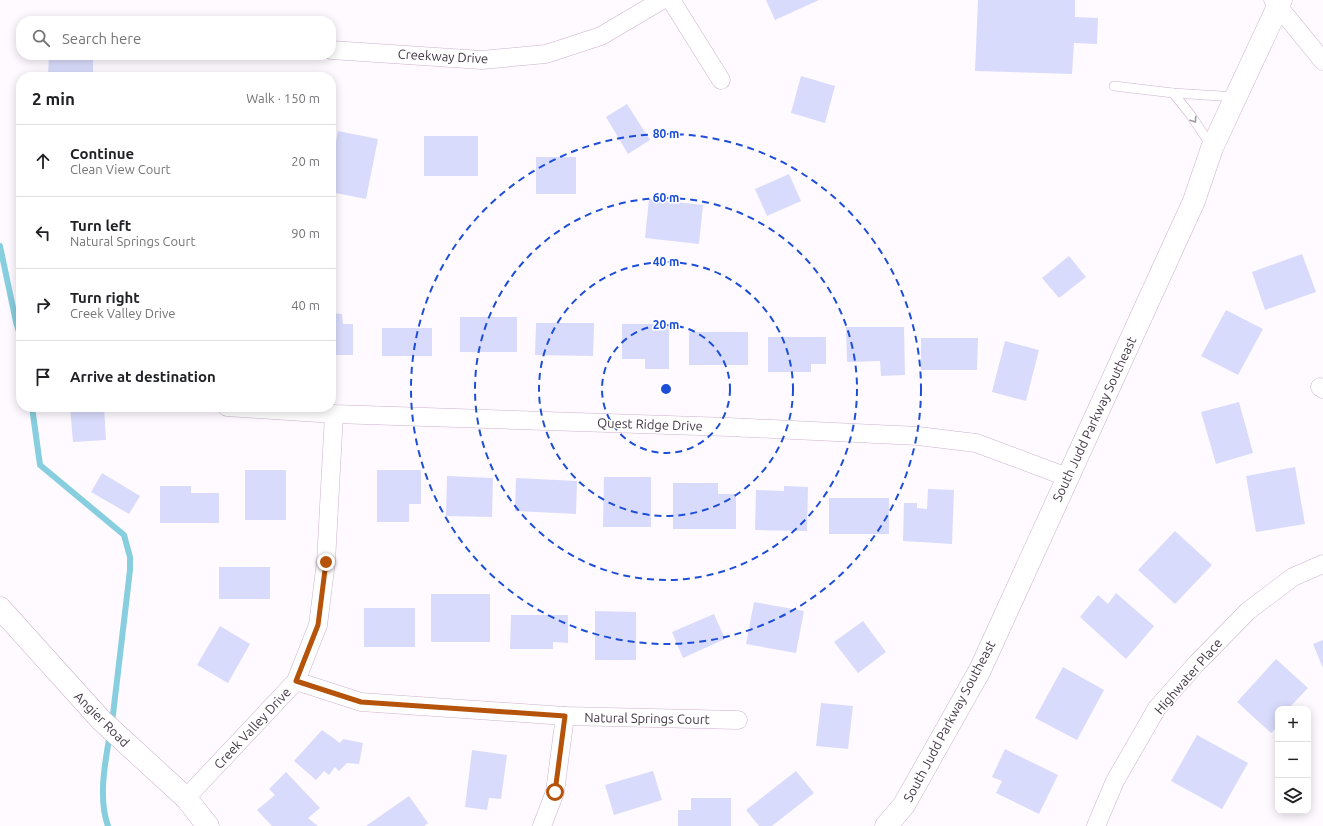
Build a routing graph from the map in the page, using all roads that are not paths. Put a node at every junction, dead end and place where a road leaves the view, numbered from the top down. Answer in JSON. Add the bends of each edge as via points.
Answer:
{"nodes":[{"id":1,"x":662,"y":0,"type":"edge"},
{"id":2,"x":671,"y":0,"type":"edge"},
{"id":3,"x":1277,"y":2,"type":"edge"},
{"id":4,"x":336,"y":50,"type":"edge"},
{"id":5,"x":1323,"y":61,"type":"edge"},
{"id":6,"x":721,"y":80,"type":"dead end"},
{"id":7,"x":1114,"y":86,"type":"dead end"},
{"id":8,"x":1173,"y":93,"type":"junction"},
{"id":9,"x":1236,"y":97,"type":"junction"},
{"id":10,"x":1212,"y":148,"type":"junction"},
{"id":11,"x":303,"y":412,"type":"edge"},
{"id":12,"x":334,"y":414,"type":"junction"},
{"id":13,"x":1067,"y":477,"type":"junction"},
{"id":14,"x":1323,"y":564,"type":"edge"},
{"id":15,"x":0,"y":608,"type":"edge"},
{"id":16,"x":296,"y":681,"type":"junction"},
{"id":17,"x":565,"y":716,"type":"junction"},
{"id":18,"x":738,"y":720,"type":"dead end"},
{"id":19,"x":186,"y":798,"type":"junction"},
{"id":20,"x":208,"y":826,"type":"edge"},
{"id":21,"x":542,"y":826,"type":"edge"},
{"id":22,"x":886,"y":826,"type":"edge"},
{"id":23,"x":1096,"y":826,"type":"edge"}],
"edges":[{"from":1,"to":4,"type":"street","name":"Creekway Drive","via":[[601,36],[546,54],[482,60]]},
{"from":2,"to":6,"type":"street"},
{"from":3,"to":5,"type":"street"},
{"from":3,"to":9,"type":"main road","name":"South Judd Parkway Southeast"},
{"from":7,"to":8,"type":"lane"},
{"from":8,"to":9,"type":"lane"},
{"from":8,"to":10,"type":"lane","one_way":true},
{"from":9,"to":10,"type":"main road","name":"South Judd Parkway Southeast"},
{"from":10,"to":13,"type":"main road","name":"South Judd Parkway Southeast","via":[[1194,201]]},
{"from":11,"to":12,"type":"street","name":"Quest Ridge Drive"},
{"from":12,"to":13,"type":"street","name":"Quest Ridge Drive","via":[[918,436],[976,444]]},
{"from":12,"to":16,"type":"street","name":"Creek Valley Drive","via":[[326,562],[318,625]]},
{"from":13,"to":22,"type":"main road","name":"South Judd Parkway Southeast","via":[[980,670],[904,805]]},
{"from":14,"to":23,"type":"street","name":"Highwater Place","via":[[1293,577],[1248,610],[1162,703],[1115,781]]},
{"from":15,"to":19,"type":"main road","name":"Angier Road","via":[[101,720]]},
{"from":16,"to":17,"type":"street","name":"Natural Springs Court","via":[[361,702]]},
{"from":16,"to":19,"type":"street","name":"Creek Valley Drive"},
{"from":17,"to":18,"type":"street","name":"Natural Springs Court"},
{"from":17,"to":21,"type":"street","via":[[555,792]]},
{"from":19,"to":20,"type":"main road","name":"Angier Road"}]}
